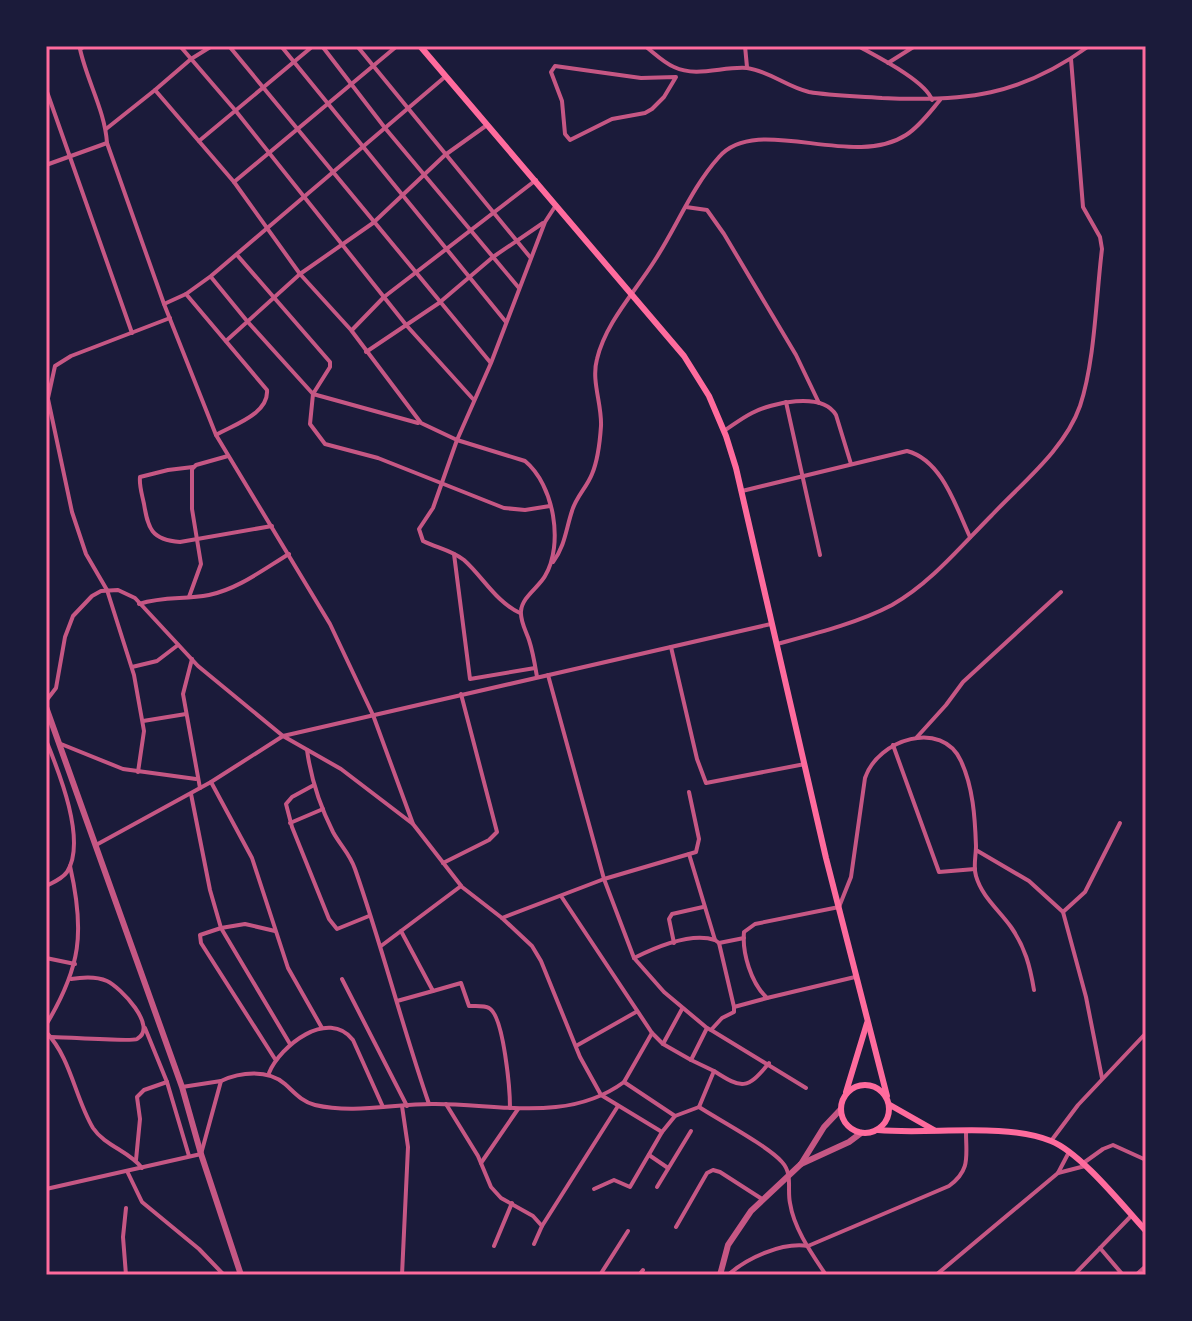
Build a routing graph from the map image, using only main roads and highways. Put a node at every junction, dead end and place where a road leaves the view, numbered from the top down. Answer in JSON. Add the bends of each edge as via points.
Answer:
{"nodes":[{"id":1,"x":420,"y":46,"type":"edge"},
{"id":2,"x":867,"y":1023,"type":"junction"},
{"id":3,"x":887,"y":1096,"type":"junction"},
{"id":4,"x":844,"y":1097,"type":"junction"},
{"id":5,"x":890,"y":1105,"type":"junction"},
{"id":6,"x":878,"y":1130,"type":"junction"},
{"id":7,"x":938,"y":1131,"type":"junction"},
{"id":8,"x":1146,"y":1231,"type":"edge"}],
"edges":[{"from":1,"to":2,"type":"main road","via":[[633,294],[709,396],[742,491]]},
{"from":2,"to":3,"type":"main road"},
{"from":2,"to":4,"type":"main road"},
{"from":3,"to":4,"type":"main road","via":[[876,1086],[861,1084]]},
{"from":3,"to":5,"type":"main road"},
{"from":4,"to":6,"type":"main road","via":[[841,1109],[847,1125],[861,1133]]},
{"from":5,"to":6,"type":"main road"},
{"from":5,"to":7,"type":"main road"},
{"from":6,"to":7,"type":"main road"},
{"from":7,"to":8,"type":"main road","via":[[1051,1141],[1084,1165]]}]}
